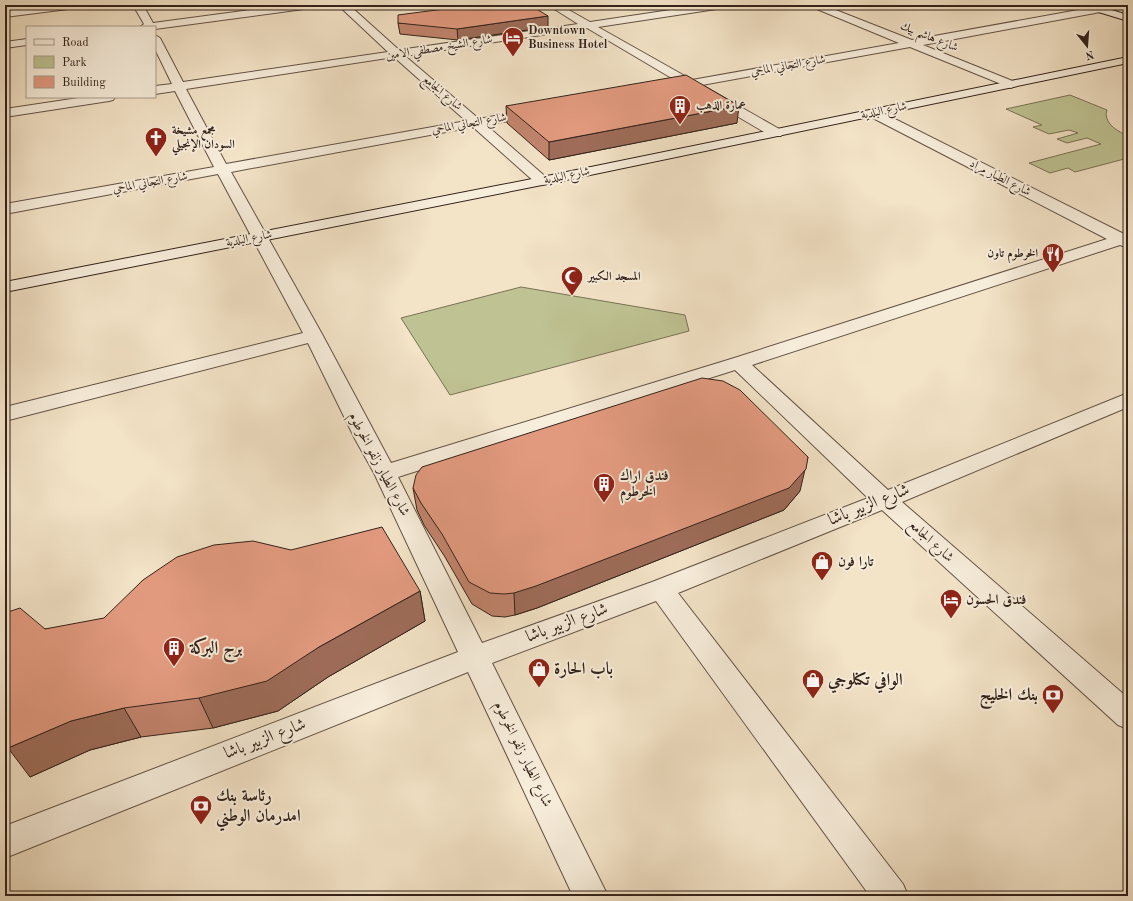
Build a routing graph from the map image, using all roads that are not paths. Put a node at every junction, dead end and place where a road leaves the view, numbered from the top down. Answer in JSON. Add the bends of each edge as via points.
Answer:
{"nodes":[{"id":1,"x":76,"y":5,"type":"edge"},
{"id":2,"x":138,"y":5,"type":"edge"},
{"id":3,"x":311,"y":5,"type":"edge"},
{"id":4,"x":343,"y":5,"type":"edge"},
{"id":5,"x":553,"y":5,"type":"edge"},
{"id":6,"x":723,"y":5,"type":"edge"},
{"id":7,"x":815,"y":5,"type":"edge"},
{"id":8,"x":1085,"y":5,"type":"edge"},
{"id":9,"x":1122,"y":5,"type":"edge"},
{"id":10,"x":1099,"y":9,"type":"junction"},
{"id":11,"x":5,"y":14,"type":"edge"},
{"id":12,"x":1128,"y":18,"type":"edge"},
{"id":13,"x":588,"y":25,"type":"junction"},
{"id":14,"x":148,"y":26,"type":"edge"},
{"id":15,"x":156,"y":29,"type":"edge"},
{"id":16,"x":26,"y":42,"type":"edge"},
{"id":17,"x":156,"y":42,"type":"edge"},
{"id":18,"x":912,"y":43,"type":"junction"},
{"id":19,"x":5,"y":45,"type":"edge"},
{"id":20,"x":395,"y":54,"type":"junction"},
{"id":21,"x":1128,"y":60,"type":"edge"},
{"id":22,"x":691,"y":84,"type":"junction"},
{"id":23,"x":1011,"y":84,"type":"junction"},
{"id":24,"x":178,"y":87,"type":"junction"},
{"id":25,"x":661,"y":89,"type":"edge"},
{"id":26,"x":156,"y":90,"type":"edge"},
{"id":27,"x":102,"y":98,"type":"edge"},
{"id":28,"x":546,"y":110,"type":"edge"},
{"id":29,"x":5,"y":113,"type":"edge"},
{"id":30,"x":873,"y":113,"type":"junction"},
{"id":31,"x":477,"y":123,"type":"junction"},
{"id":32,"x":776,"y":133,"type":"junction"},
{"id":33,"x":222,"y":170,"type":"junction"},
{"id":34,"x":542,"y":181,"type":"junction"},
{"id":35,"x":5,"y":209,"type":"edge"},
{"id":36,"x":259,"y":237,"type":"junction"},
{"id":37,"x":1125,"y":241,"type":"edge"},
{"id":38,"x":5,"y":287,"type":"edge"},
{"id":39,"x":314,"y":336,"type":"junction"},
{"id":40,"x":738,"y":362,"type":"junction"},
{"id":41,"x":1128,"y":400,"type":"edge"},
{"id":42,"x":5,"y":414,"type":"edge"},
{"id":43,"x":385,"y":473,"type":"junction"},
{"id":44,"x":885,"y":500,"type":"junction"},
{"id":45,"x":660,"y":589,"type":"junction"},
{"id":46,"x":476,"y":656,"type":"junction"},
{"id":47,"x":1128,"y":716,"type":"edge"},
{"id":48,"x":5,"y":842,"type":"edge"},
{"id":49,"x":591,"y":896,"type":"edge"},
{"id":50,"x":891,"y":896,"type":"edge"}],
"edges":[{"from":1,"to":11,"type":"street"},
{"from":2,"to":14,"type":"street","name":"شارع الطيار زلفو الخرطوم"},
{"from":3,"to":15,"type":"street"},
{"from":4,"to":20,"type":"street","name":"شارع الجامع"},
{"from":5,"to":13,"type":"street"},
{"from":6,"to":13,"type":"street","name":"شارع الشيخ مصطفي الامين"},
{"from":7,"to":18,"type":"street","name":"شارع هاشم بيك"},
{"from":8,"to":10,"type":"street"},
{"from":9,"to":10,"type":"street","name":"شارع التجاني الماحي"},
{"from":10,"to":12,"type":"street"},
{"from":10,"to":18,"type":"street","name":"شارع التجاني الماحي"},
{"from":13,"to":20,"type":"street","name":"شارع الشيخ مصطفي الامين"},
{"from":13,"to":22,"type":"street"},
{"from":16,"to":19,"type":"street"},
{"from":17,"to":24,"type":"street","name":"شارع الطيار زلفو الخرطوم"},
{"from":18,"to":22,"type":"street","name":"شارع التجاني الماحي"},
{"from":18,"to":23,"type":"street","name":"شارع هاشم بيك"},
{"from":20,"to":24,"type":"street","name":"شارع الشيخ مصطفي الامين"},
{"from":20,"to":31,"type":"street","name":"شارع الجامع"},
{"from":21,"to":23,"type":"street","name":"شارع البلدية"},
{"from":22,"to":25,"type":"street","name":"شارع التجاني الماحي"},
{"from":22,"to":32,"type":"street"},
{"from":23,"to":30,"type":"street","name":"شارع البلدية"},
{"from":24,"to":26,"type":"street","name":"شارع الشيخ مصطفي الامين"},
{"from":24,"to":33,"type":"street","name":"شارع الطيار زلفو الخرطوم"},
{"from":27,"to":29,"type":"street"},
{"from":28,"to":31,"type":"street","name":"شارع التجاني الماحي"},
{"from":30,"to":32,"type":"street","name":"شارع البلدية"},
{"from":30,"to":37,"type":"street","name":"شارع الطيار مراد"},
{"from":31,"to":33,"type":"street","name":"شارع التجاني الماحي"},
{"from":31,"to":34,"type":"street","name":"شارع الجامع"},
{"from":32,"to":34,"type":"street","name":"شارع البلدية"},
{"from":33,"to":35,"type":"street","name":"شارع التجاني الماحي"},
{"from":33,"to":36,"type":"street","name":"شارع الطيار زلفو الخرطوم"},
{"from":34,"to":36,"type":"street","name":"شارع البلدية"},
{"from":36,"to":38,"type":"street","name":"شارع البلدية"},
{"from":36,"to":39,"type":"street","name":"شارع الطيار زلفو الخرطوم"},
{"from":37,"to":40,"type":"street"},
{"from":39,"to":42,"type":"street"},
{"from":39,"to":43,"type":"street","name":"شارع الطيار زلفو الخرطوم"},
{"from":40,"to":43,"type":"street"},
{"from":40,"to":44,"type":"street","name":"شارع الجامع"},
{"from":41,"to":44,"type":"street","name":"شارع الزبير باشا"},
{"from":43,"to":46,"type":"street","name":"شارع الطيار زلفو الخرطوم"},
{"from":44,"to":45,"type":"street","name":"شارع الزبير باشا"},
{"from":44,"to":47,"type":"street","name":"شارع الجامع"},
{"from":45,"to":46,"type":"street","name":"شارع الزبير باشا"},
{"from":45,"to":50,"type":"street"},
{"from":46,"to":48,"type":"street","name":"شارع الزبير باشا"},
{"from":46,"to":49,"type":"street","name":"شارع الطيار زلفو الخرطوم"}]}
